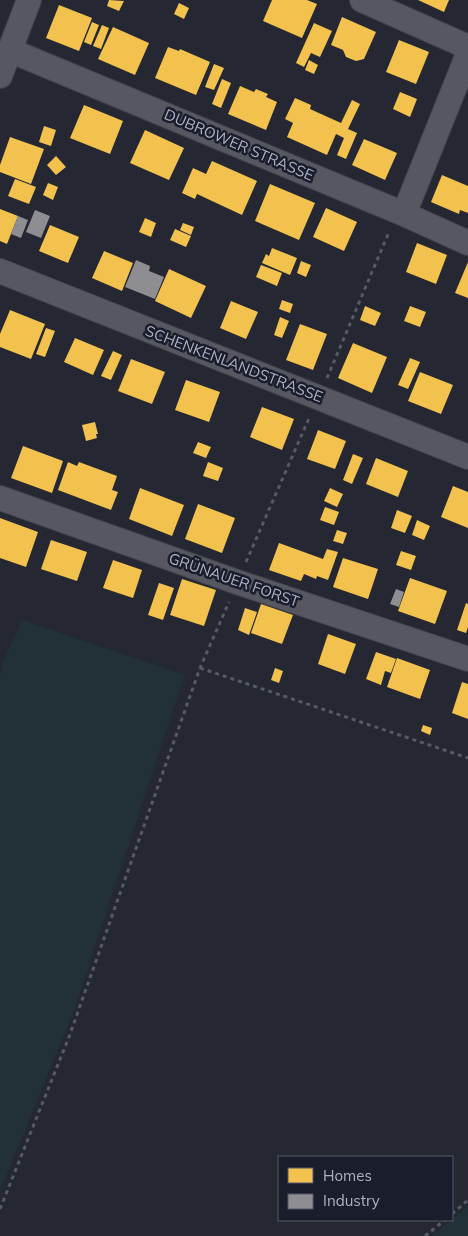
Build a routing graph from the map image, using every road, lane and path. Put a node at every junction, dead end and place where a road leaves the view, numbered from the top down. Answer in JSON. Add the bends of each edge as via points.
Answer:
{"nodes":[{"id":1,"x":29,"y":0,"type":"edge"},
{"id":2,"x":362,"y":0,"type":"edge"},
{"id":3,"x":468,"y":46,"type":"edge"},
{"id":4,"x":9,"y":50,"type":"junction"},
{"id":5,"x":468,"y":54,"type":"edge"},
{"id":6,"x":0,"y":76,"type":"edge"},
{"id":7,"x":404,"y":214,"type":"junction"},
{"id":8,"x":468,"y":243,"type":"edge"},
{"id":9,"x":0,"y":271,"type":"edge"},
{"id":10,"x":468,"y":457,"type":"edge"},
{"id":11,"x":0,"y":498,"type":"edge"},
{"id":12,"x":237,"y":582,"type":"junction"},
{"id":13,"x":468,"y":659,"type":"edge"},
{"id":14,"x":200,"y":668,"type":"junction"},
{"id":15,"x":468,"y":758,"type":"edge"},
{"id":16,"x":468,"y":1200,"type":"edge"},
{"id":17,"x":0,"y":1209,"type":"edge"},
{"id":18,"x":453,"y":1213,"type":"edge"},
{"id":19,"x":444,"y":1221,"type":"edge"},
{"id":20,"x":425,"y":1236,"type":"edge"}],
"edges":[{"from":1,"to":4,"type":"street"},
{"from":2,"to":3,"type":"street"},
{"from":4,"to":6,"type":"street"},
{"from":4,"to":7,"type":"street","name":"DUBROWER STRASSE"},
{"from":5,"to":7,"type":"street"},
{"from":7,"to":8,"type":"street","name":"DUBROWER STRASSE"},
{"from":9,"to":10,"type":"street","name":"SCHENKENLANDSTRASSE"},
{"from":11,"to":12,"type":"street","name":"GRÜNAUER FORST"},
{"from":12,"to":13,"type":"street","name":"GRÜNAUER FORST"},
{"from":12,"to":14,"type":"path"},
{"from":14,"to":15,"type":"path"},
{"from":14,"to":17,"type":"path","via":[[69,1037]]},
{"from":16,"to":18,"type":"path"},
{"from":19,"to":20,"type":"path"}]}
